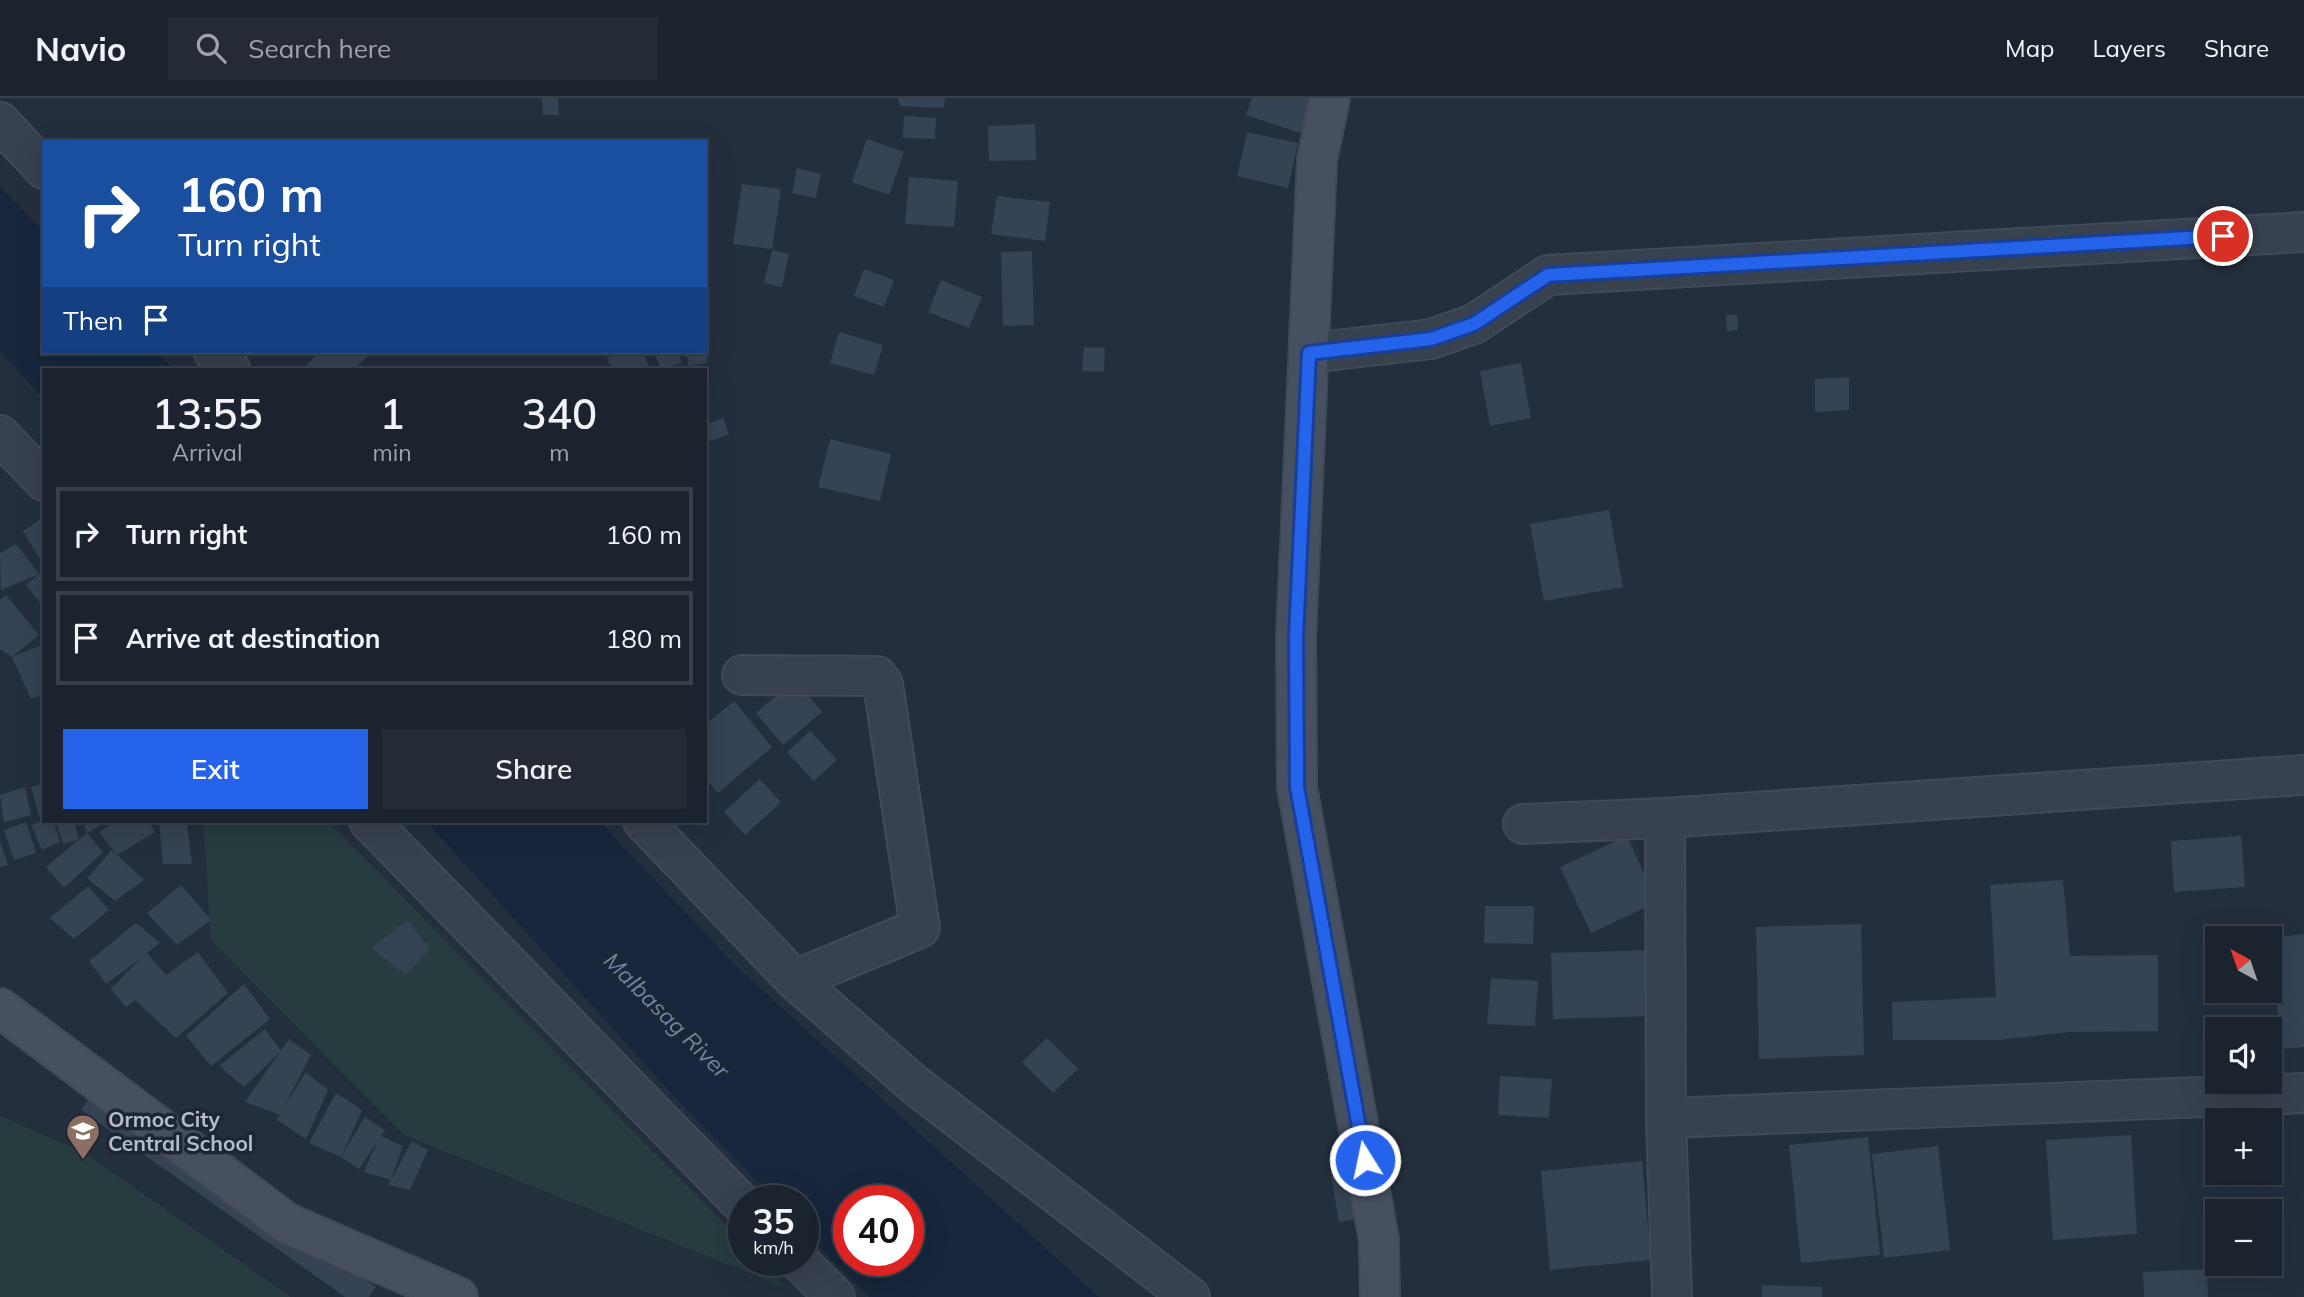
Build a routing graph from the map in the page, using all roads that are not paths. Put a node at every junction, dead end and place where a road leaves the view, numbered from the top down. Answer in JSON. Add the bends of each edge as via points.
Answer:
{"nodes":[{"id":1,"x":1330,"y":98,"type":"edge"},
{"id":2,"x":0,"y":122,"type":"edge"},
{"id":3,"x":42,"y":167,"type":"edge"},
{"id":4,"x":2304,"y":232,"type":"edge"},
{"id":5,"x":1309,"y":353,"type":"junction"},
{"id":6,"x":216,"y":354,"type":"edge"},
{"id":7,"x":229,"y":368,"type":"edge"},
{"id":8,"x":0,"y":435,"type":"edge"},
{"id":9,"x":42,"y":479,"type":"edge"},
{"id":10,"x":742,"y":675,"type":"dead end"},
{"id":11,"x":2304,"y":775,"type":"edge"},
{"id":12,"x":1665,"y":818,"type":"junction"},
{"id":13,"x":371,"y":823,"type":"edge"},
{"id":14,"x":645,"y":823,"type":"edge"},
{"id":15,"x":1523,"y":824,"type":"dead end"},
{"id":16,"x":796,"y":980,"type":"junction"},
{"id":17,"x":0,"y":1008,"type":"edge"},
{"id":18,"x":2304,"y":1093,"type":"edge"},
{"id":19,"x":1667,"y":1118,"type":"junction"},
{"id":20,"x":728,"y":1190,"type":"edge"},
{"id":21,"x":814,"y":1276,"type":"edge"},
{"id":22,"x":458,"y":1297,"type":"edge"},
{"id":23,"x":835,"y":1297,"type":"edge"},
{"id":24,"x":1190,"y":1297,"type":"edge"},
{"id":25,"x":1380,"y":1297,"type":"edge"},
{"id":26,"x":1672,"y":1297,"type":"edge"}],
"edges":[{"from":1,"to":5,"type":"street","via":[[1317,160]]},
{"from":2,"to":3,"type":"street"},
{"from":4,"to":5,"type":"street","via":[[1548,275],[1474,324],[1431,339]]},
{"from":5,"to":25,"type":"street","via":[[1296,638],[1297,787],[1379,1240]]},
{"from":6,"to":7,"type":"street"},
{"from":8,"to":9,"type":"street"},
{"from":10,"to":16,"type":"street","via":[[877,676],[883,684],[920,928]]},
{"from":11,"to":12,"type":"street"},
{"from":12,"to":15,"type":"street"},
{"from":12,"to":19,"type":"street"},
{"from":13,"to":20,"type":"street"},
{"from":14,"to":16,"type":"street"},
{"from":16,"to":24,"type":"street","via":[[915,1085]]},
{"from":17,"to":22,"type":"street","via":[[287,1223]]},
{"from":18,"to":19,"type":"street"},
{"from":19,"to":26,"type":"street"},
{"from":21,"to":23,"type":"street"}]}
